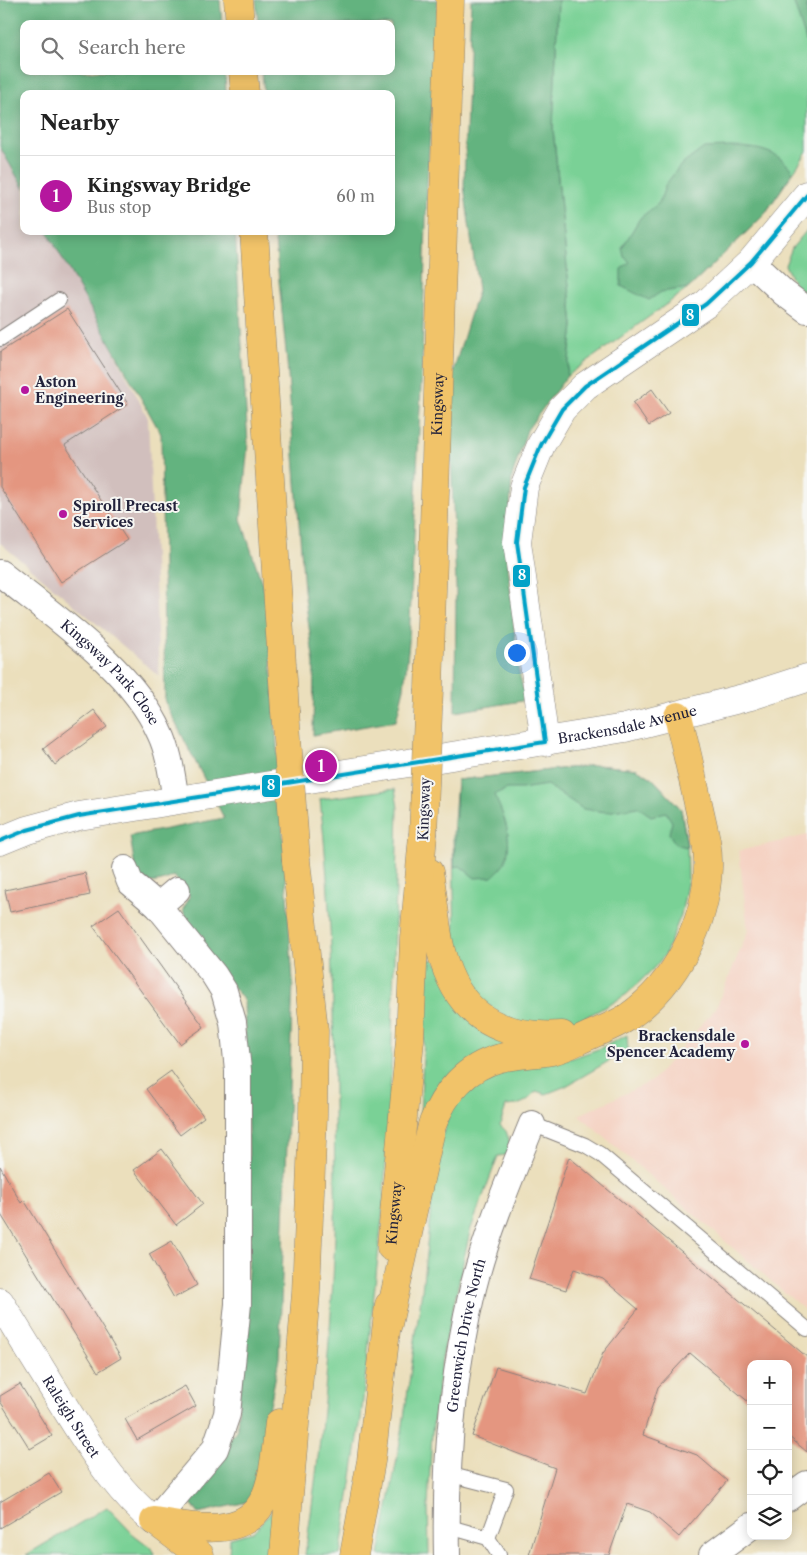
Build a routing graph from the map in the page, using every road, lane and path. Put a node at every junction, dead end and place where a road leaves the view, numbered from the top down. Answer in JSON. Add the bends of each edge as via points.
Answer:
{"nodes":[{"id":1,"x":238,"y":0,"type":"edge"},
{"id":2,"x":450,"y":0,"type":"edge"},
{"id":3,"x":240,"y":20,"type":"edge"},
{"id":4,"x":243,"y":75,"type":"edge"},
{"id":5,"x":245,"y":90,"type":"edge"},
{"id":6,"x":807,"y":195,"type":"edge"},
{"id":7,"x":254,"y":235,"type":"edge"},
{"id":8,"x":751,"y":262,"type":"junction"},
{"id":9,"x":59,"y":300,"type":"dead end"},
{"id":10,"x":807,"y":310,"type":"edge"},
{"id":11,"x":0,"y":339,"type":"edge"},
{"id":12,"x":0,"y":573,"type":"edge"},
{"id":13,"x":807,"y":678,"type":"edge"},
{"id":14,"x":678,"y":716,"type":"junction"},
{"id":15,"x":545,"y":742,"type":"junction"},
{"id":16,"x":176,"y":800,"type":"junction"},
{"id":17,"x":423,"y":839,"type":"junction"},
{"id":18,"x":0,"y":841,"type":"edge"},
{"id":19,"x":125,"y":869,"type":"dead end"},
{"id":20,"x":586,"y":1037,"type":"junction"},
{"id":21,"x":532,"y":1124,"type":"joint"},
{"id":22,"x":306,"y":1293,"type":"junction"},
{"id":23,"x":0,"y":1302,"type":"edge"},
{"id":24,"x":388,"y":1324,"type":"junction"},
{"id":25,"x":807,"y":1329,"type":"edge"},
{"id":26,"x":448,"y":1474,"type":"junction"},
{"id":27,"x":807,"y":1484,"type":"edge"},
{"id":28,"x":792,"y":1495,"type":"edge"},
{"id":29,"x":154,"y":1521,"type":"junction"},
{"id":30,"x":446,"y":1526,"type":"junction"},
{"id":31,"x":747,"y":1529,"type":"edge"},
{"id":32,"x":488,"y":1538,"type":"junction"},
{"id":33,"x":200,"y":1555,"type":"edge"},
{"id":34,"x":284,"y":1555,"type":"edge"},
{"id":35,"x":354,"y":1555,"type":"edge"},
{"id":36,"x":447,"y":1555,"type":"edge"},
{"id":37,"x":499,"y":1555,"type":"edge"},
{"id":38,"x":712,"y":1555,"type":"edge"}],
"edges":[{"from":1,"to":3,"type":"highway"},
{"from":2,"to":17,"type":"highway","name":"Kingsway","bridge":true},
{"from":4,"to":5,"type":"highway"},
{"from":6,"to":8,"type":"street"},
{"from":7,"to":22,"type":"highway","bridge":true,"via":[[296,860],[314,1031]]},
{"from":8,"to":10,"type":"street"},
{"from":8,"to":15,"type":"street","via":[[706,304],[585,386],[562,409],[531,465],[524,487],[517,542]]},
{"from":9,"to":11,"type":"lane"},
{"from":12,"to":16,"type":"street","name":"Kingsway Park Close","via":[[87,645],[132,691],[160,733]]},
{"from":13,"to":14,"type":"street","name":"Brackensdale Avenue"},
{"from":14,"to":15,"type":"street","name":"Brackensdale Avenue"},
{"from":14,"to":20,"type":"highway","via":[[707,847],[706,891],[700,915],[680,960],[662,987],[627,1018]]},
{"from":15,"to":16,"type":"street","name":"Brackensdale Avenue"},
{"from":16,"to":18,"type":"street","name":"Brackensdale Avenue","via":[[79,816]]},
{"from":17,"to":20,"type":"highway","via":[[444,960],[453,984],[465,1001],[494,1024],[517,1034]]},
{"from":17,"to":24,"type":"highway","name":"Kingsway"},
{"from":19,"to":29,"type":"street","via":[[130,882],[168,898],[224,991],[236,1047],[238,1304],[227,1414],[215,1449]]},
{"from":20,"to":24,"type":"highway","via":[[552,1051],[500,1058],[476,1068],[449,1091],[432,1125]]},
{"from":21,"to":25,"type":"lane","via":[[585,1144],[600,1154]]},
{"from":21,"to":26,"type":"street","name":"Greenwich Drive North","via":[[502,1199],[474,1287],[457,1367]]},
{"from":22,"to":29,"type":"highway","via":[[289,1363],[273,1466],[263,1502],[249,1517],[231,1526],[207,1528]]},
{"from":22,"to":34,"type":"highway"},
{"from":23,"to":29,"type":"street","name":"Raleigh Street","via":[[97,1457],[135,1506]]},
{"from":24,"to":35,"type":"highway","name":"Kingsway","via":[[371,1461]]},
{"from":26,"to":30,"type":"street","name":"Greenwich Drive North"},
{"from":26,"to":32,"type":"lane","via":[[506,1489]]},
{"from":27,"to":28,"type":"street"},
{"from":29,"to":33,"type":"highway"},
{"from":30,"to":32,"type":"lane"},
{"from":30,"to":36,"type":"street","name":"Greenwich Drive North"},
{"from":31,"to":38,"type":"street"},
{"from":32,"to":37,"type":"lane"}]}
